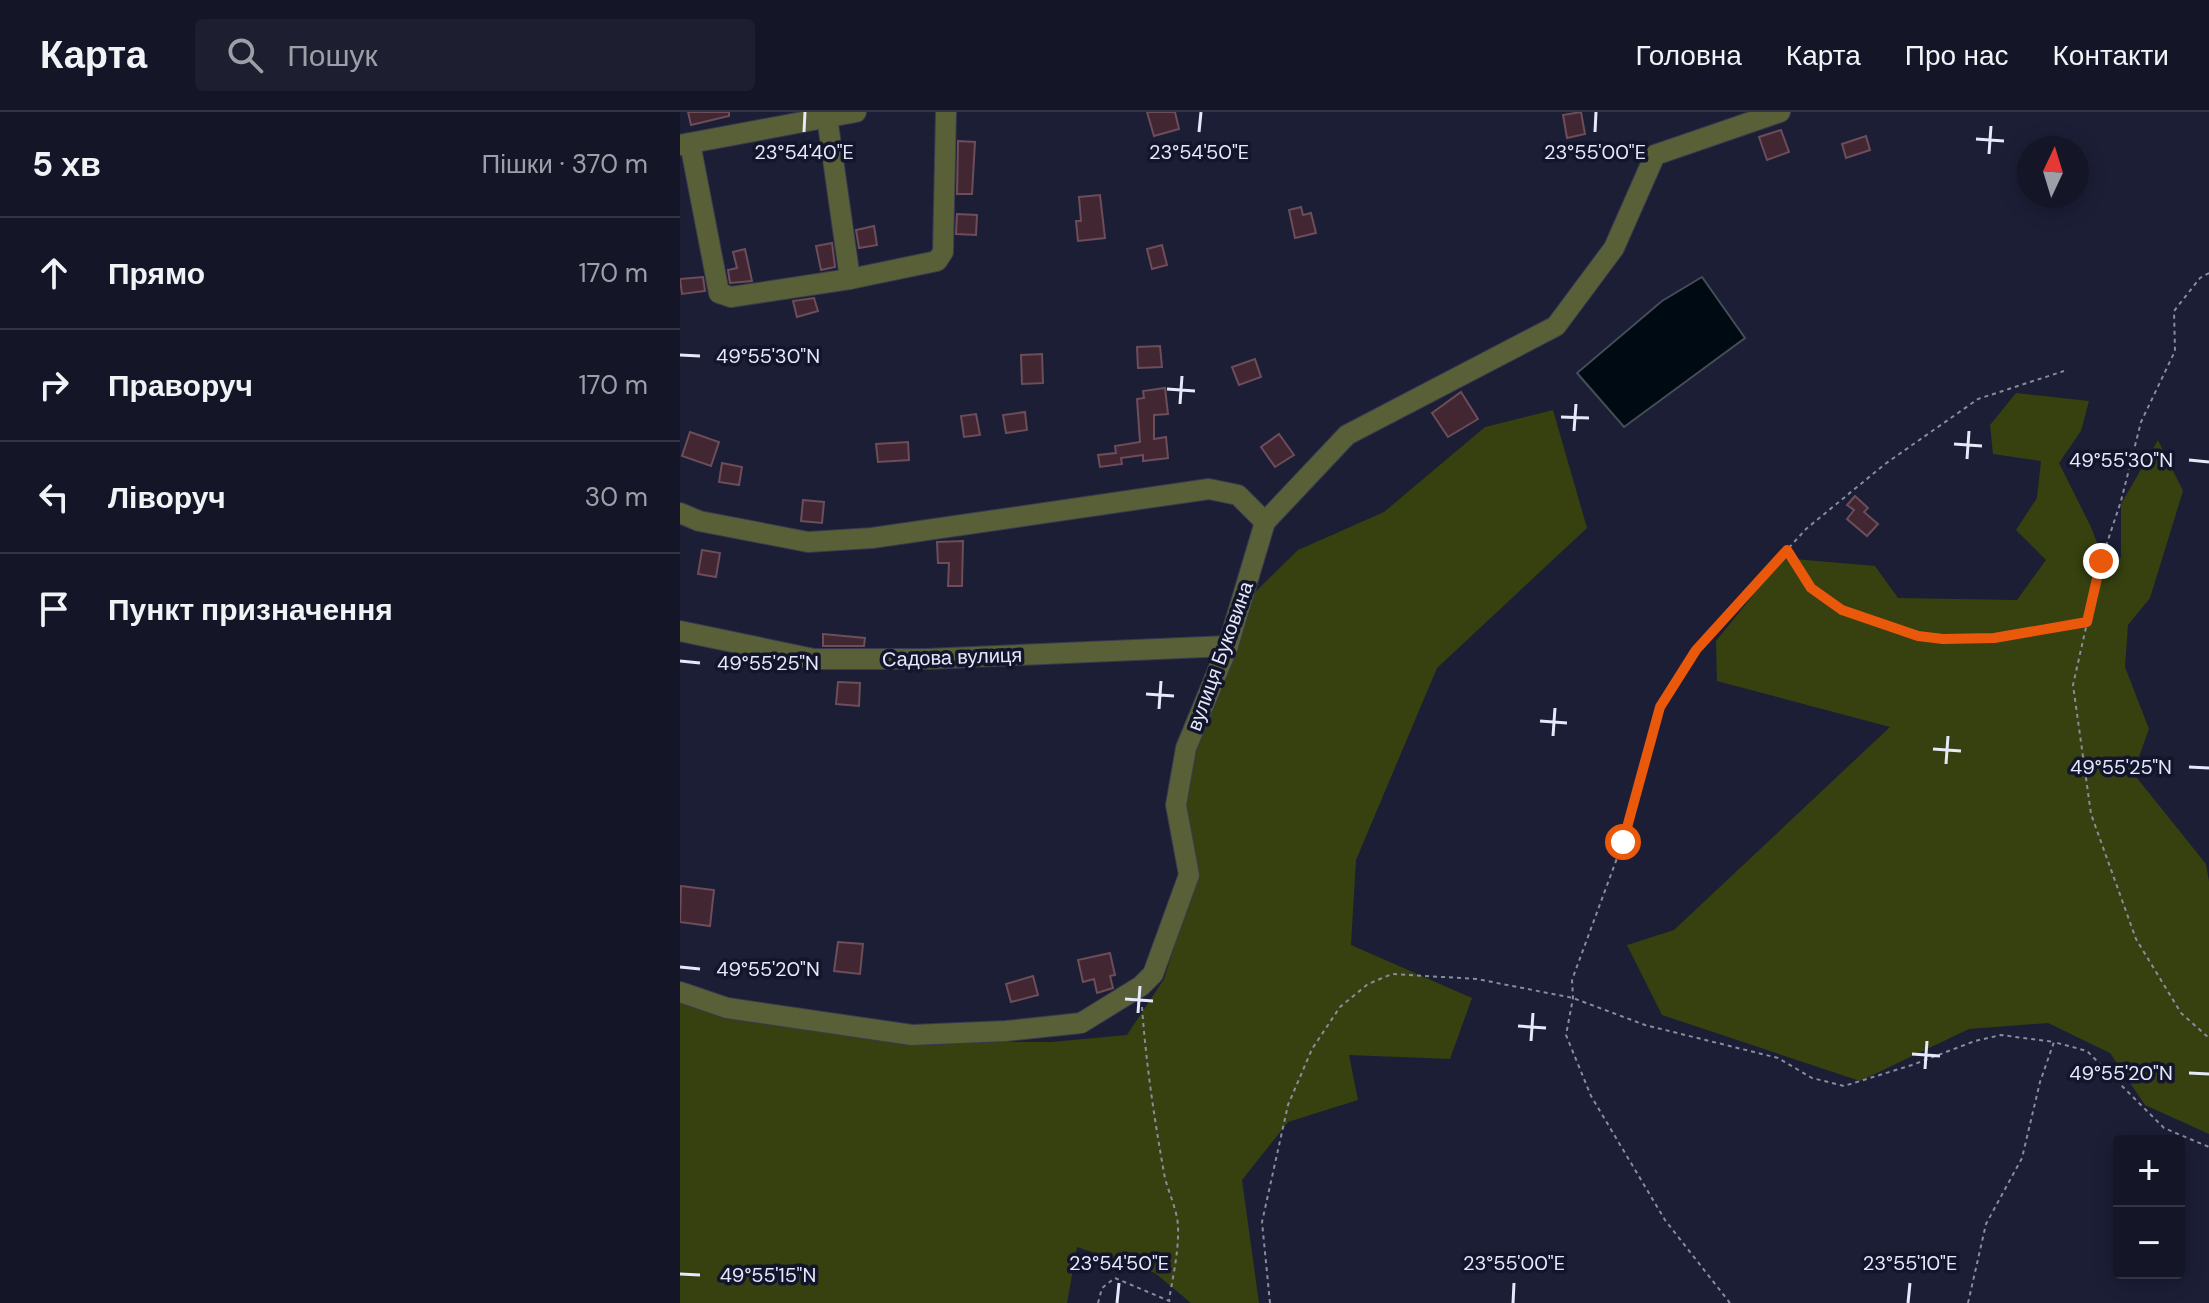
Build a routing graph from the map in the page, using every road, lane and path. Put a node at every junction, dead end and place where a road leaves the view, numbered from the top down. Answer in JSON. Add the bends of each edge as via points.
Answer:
{"nodes":[{"id":1,"x":856,"y":112,"type":"edge"},
{"id":2,"x":946,"y":112,"type":"edge"},
{"id":3,"x":1780,"y":112,"type":"edge"},
{"id":4,"x":827,"y":117,"type":"junction"},
{"id":5,"x":685,"y":144,"type":"edge"},
{"id":6,"x":2209,"y":273,"type":"edge"},
{"id":7,"x":850,"y":279,"type":"junction"},
{"id":8,"x":2064,"y":371,"type":"dead end"},
{"id":9,"x":680,"y":513,"type":"edge"},
{"id":10,"x":1265,"y":522,"type":"junction"},
{"id":11,"x":1787,"y":550,"type":"junction"},
{"id":12,"x":2087,"y":622,"type":"junction"},
{"id":13,"x":680,"y":631,"type":"edge"},
{"id":14,"x":1228,"y":646,"type":"junction"},
{"id":15,"x":1141,"y":986,"type":"junction"},
{"id":16,"x":680,"y":992,"type":"edge"},
{"id":17,"x":1573,"y":998,"type":"junction"},
{"id":18,"x":2209,"y":1038,"type":"edge"},
{"id":19,"x":2054,"y":1042,"type":"junction"},
{"id":20,"x":2209,"y":1147,"type":"edge"},
{"id":21,"x":1169,"y":1300,"type":"junction"},
{"id":22,"x":1098,"y":1303,"type":"edge"},
{"id":23,"x":1174,"y":1303,"type":"edge"},
{"id":24,"x":1270,"y":1303,"type":"edge"},
{"id":25,"x":1730,"y":1303,"type":"edge"},
{"id":26,"x":1968,"y":1303,"type":"edge"}],
"edges":[{"from":1,"to":4,"type":"street"},
{"from":2,"to":7,"type":"street","via":[[943,252],[937,261]]},
{"from":3,"to":10,"type":"street","name":"вулиця Буковина","via":[[1655,155],[1614,248],[1556,326],[1347,435]]},
{"from":4,"to":5,"type":"street"},
{"from":4,"to":7,"type":"street"},
{"from":5,"to":7,"type":"street","via":[[719,293],[731,297]]},
{"from":6,"to":12,"type":"path","via":[[2174,311],[2175,351],[2141,422]]},
{"from":8,"to":11,"type":"path","via":[[1978,399],[1885,464]]},
{"from":9,"to":10,"type":"street","via":[[808,542],[872,538],[1209,489],[1238,495]]},
{"from":10,"to":14,"type":"street","name":"вулиця Буковина"},
{"from":11,"to":12,"type":"path","via":[[1811,588],[1842,610],[1918,636],[1994,638]]},
{"from":11,"to":17,"type":"path","via":[[1696,650],[1660,707],[1623,842],[1572,980]]},
{"from":12,"to":18,"type":"path","via":[[2073,685],[2091,814],[2136,939],[2181,1013]]},
{"from":13,"to":14,"type":"street","name":"Садова вулиця","via":[[814,659]]},
{"from":14,"to":15,"type":"street","name":"вулиця Буковина","via":[[1186,748],[1178,791],[1189,875],[1153,974]]},
{"from":15,"to":16,"type":"street","name":"вулиця Буковина","via":[[1081,1023],[912,1035],[727,1008]]},
{"from":15,"to":21,"type":"path","via":[[1154,1122],[1178,1224]]},
{"from":17,"to":19,"type":"path","via":[[1645,1025],[1778,1058],[1812,1078],[1844,1086],[2001,1035]]},
{"from":17,"to":24,"type":"path","via":[[1477,979],[1392,974],[1368,984],[1340,1007],[1312,1049],[1288,1105],[1262,1222]]},
{"from":17,"to":25,"type":"path","via":[[1566,1035],[1591,1096],[1665,1220]]},
{"from":19,"to":20,"type":"path","via":[[2087,1051],[2164,1128]]},
{"from":19,"to":26,"type":"path","via":[[2022,1158],[1986,1224]]},
{"from":21,"to":22,"type":"path","via":[[1115,1278],[1102,1288]]},
{"from":21,"to":23,"type":"path"}]}
